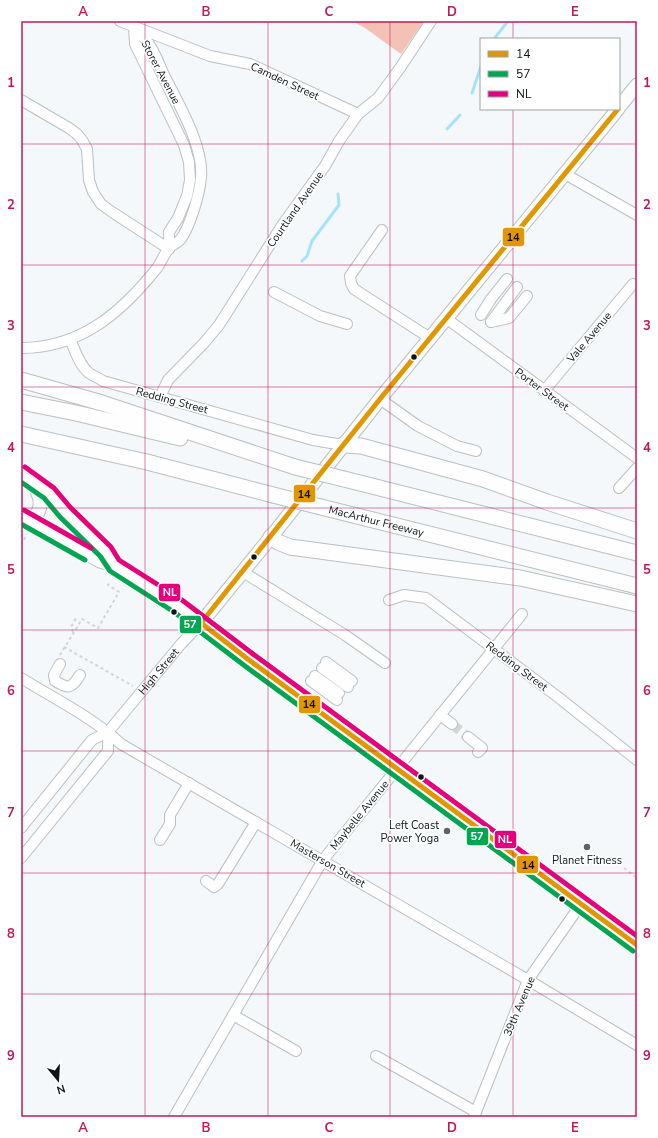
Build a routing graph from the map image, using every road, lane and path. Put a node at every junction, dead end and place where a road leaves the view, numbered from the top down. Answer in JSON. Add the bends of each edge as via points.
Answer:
{"nodes":[{"id":1,"x":120,"y":21,"type":"edge"},
{"id":2,"x":431,"y":21,"type":"edge"},
{"id":3,"x":134,"y":27,"type":"junction"},
{"id":4,"x":637,"y":85,"type":"edge"},
{"id":5,"x":21,"y":100,"type":"edge"},
{"id":6,"x":620,"y":106,"type":"edge"},
{"id":7,"x":616,"y":110,"type":"edge"},
{"id":8,"x":358,"y":114,"type":"junction"},
{"id":9,"x":565,"y":174,"type":"junction"},
{"id":10,"x":637,"y":215,"type":"edge"},
{"id":11,"x":382,"y":230,"type":"dead end"},
{"id":12,"x":169,"y":248,"type":"junction"},
{"id":13,"x":507,"y":279,"type":"dead end"},
{"id":14,"x":634,"y":284,"type":"dead end"},
{"id":15,"x":517,"y":287,"type":"dead end"},
{"id":16,"x":274,"y":292,"type":"dead end"},
{"id":17,"x":527,"y":296,"type":"dead end"},
{"id":18,"x":481,"y":315,"type":"dead end"},
{"id":19,"x":447,"y":318,"type":"junction"},
{"id":20,"x":347,"y":324,"type":"dead end"},
{"id":21,"x":430,"y":338,"type":"junction"},
{"id":22,"x":70,"y":339,"type":"junction"},
{"id":23,"x":21,"y":348,"type":"edge"},
{"id":24,"x":21,"y":380,"type":"edge"},
{"id":25,"x":544,"y":391,"type":"junction"},
{"id":26,"x":160,"y":397,"type":"junction"},
{"id":27,"x":380,"y":399,"type":"junction"},
{"id":28,"x":21,"y":402,"type":"edge"},
{"id":29,"x":21,"y":434,"type":"edge"},
{"id":30,"x":343,"y":445,"type":"junction"},
{"id":31,"x":476,"y":451,"type":"dead end"},
{"id":32,"x":637,"y":458,"type":"edge"},
{"id":33,"x":295,"y":467,"type":"junction"},
{"id":34,"x":637,"y":468,"type":"edge"},
{"id":35,"x":21,"y":473,"type":"edge"},
{"id":36,"x":32,"y":481,"type":"junction"},
{"id":37,"x":619,"y":488,"type":"dead end"},
{"id":38,"x":26,"y":524,"type":"edge"},
{"id":39,"x":637,"y":531,"type":"edge"},
{"id":40,"x":271,"y":538,"type":"junction"},
{"id":41,"x":21,"y":545,"type":"edge"},
{"id":42,"x":637,"y":553,"type":"edge"},
{"id":43,"x":114,"y":566,"type":"junction"},
{"id":44,"x":243,"y":572,"type":"junction"},
{"id":45,"x":110,"y":582,"type":"dead end"},
{"id":46,"x":637,"y":586,"type":"edge"},
{"id":47,"x":389,"y":600,"type":"dead end"},
{"id":48,"x":637,"y":604,"type":"edge"},
{"id":49,"x":522,"y":614,"type":"dead end"},
{"id":50,"x":76,"y":618,"type":"dead end"},
{"id":51,"x":201,"y":623,"type":"junction"},
{"id":52,"x":64,"y":647,"type":"dead end"},
{"id":53,"x":494,"y":649,"type":"junction"},
{"id":54,"x":385,"y":663,"type":"dead end"},
{"id":55,"x":60,"y":664,"type":"dead end"},
{"id":56,"x":80,"y":675,"type":"dead end"},
{"id":57,"x":21,"y":678,"type":"edge"},
{"id":58,"x":142,"y":691,"type":"junction"},
{"id":59,"x":345,"y":691,"type":"joint"},
{"id":60,"x":440,"y":715,"type":"junction"},
{"id":61,"x":452,"y":724,"type":"tunnel mouth"},
{"id":62,"x":108,"y":732,"type":"junction"},
{"id":63,"x":468,"y":737,"type":"tunnel mouth"},
{"id":64,"x":478,"y":752,"type":"dead end"},
{"id":65,"x":637,"y":760,"type":"edge"},
{"id":66,"x":397,"y":769,"type":"junction"},
{"id":67,"x":189,"y":783,"type":"junction"},
{"id":68,"x":256,"y":822,"type":"junction"},
{"id":69,"x":21,"y":828,"type":"edge"},
{"id":70,"x":160,"y":840,"type":"dead end"},
{"id":71,"x":21,"y":858,"type":"edge"},
{"id":72,"x":323,"y":860,"type":"junction"},
{"id":73,"x":624,"y":868,"type":"dead end"},
{"id":74,"x":637,"y":878,"type":"edge"},
{"id":75,"x":206,"y":881,"type":"dead end"},
{"id":76,"x":581,"y":904,"type":"junction"},
{"id":77,"x":637,"y":945,"type":"edge"},
{"id":78,"x":528,"y":980,"type":"junction"},
{"id":79,"x":233,"y":1015,"type":"junction"},
{"id":80,"x":637,"y":1045,"type":"edge"},
{"id":81,"x":296,"y":1051,"type":"dead end"},
{"id":82,"x":376,"y":1056,"type":"dead end"},
{"id":83,"x":475,"y":1115,"type":"edge"},
{"id":84,"x":174,"y":1117,"type":"edge"}],
"edges":[{"from":1,"to":3,"type":"street","name":"Camden Street"},
{"from":2,"to":8,"type":"street","name":"Courtland Avenue","via":[[378,98]]},
{"from":3,"to":8,"type":"street","name":"Camden Street","via":[[210,56],[250,64]]},
{"from":3,"to":12,"type":"street","name":"Storer Avenue","via":[[147,41],[165,76],[196,143],[201,163],[202,177],[188,224],[180,240]]},
{"from":4,"to":6,"type":"main road","name":"High Street"},
{"from":5,"to":12,"type":"street","via":[[69,128],[82,140],[87,149],[89,180],[101,204]]},
{"from":7,"to":9,"type":"main road","name":"High Street"},
{"from":8,"to":26,"type":"street","name":"Courtland Avenue","via":[[339,140],[325,166],[283,224],[219,325],[168,380]]},
{"from":9,"to":10,"type":"street"},
{"from":9,"to":19,"type":"main road","name":"High Street"},
{"from":11,"to":21,"type":"street","via":[[350,276],[350,283],[354,289]]},
{"from":12,"to":22,"type":"street","name":"Storer Avenue","via":[[158,266],[124,306],[102,323]]},
{"from":13,"to":18,"type":"street"},
{"from":14,"to":25,"type":"street","name":"Vale Avenue"},
{"from":15,"to":17,"type":"street","via":[[491,322],[509,318]]},
{"from":16,"to":20,"type":"street","via":[[320,316]]},
{"from":19,"to":21,"type":"main road","name":"High Street"},
{"from":19,"to":25,"type":"street","name":"Porter Street"},
{"from":21,"to":27,"type":"main road","name":"High Street"},
{"from":22,"to":23,"type":"street","via":[[55,344]]},
{"from":22,"to":26,"type":"street","name":"Redding Street","via":[[79,360],[89,373],[103,381]]},
{"from":24,"to":33,"type":"highway","via":[[102,403]]},
{"from":25,"to":32,"type":"street","name":"Porter Street"},
{"from":26,"to":30,"type":"street","name":"Redding Street","via":[[313,440]]},
{"from":27,"to":30,"type":"main road","name":"High Street"},
{"from":27,"to":31,"type":"street","via":[[418,426],[457,446]]},
{"from":28,"to":33,"type":"highway","via":[[76,412]]},
{"from":29,"to":46,"type":"highway","name":"MacArthur Freeway","bridge":true,"via":[[147,462]]},
{"from":30,"to":39,"type":"highway","via":[[361,446],[483,479]]},
{"from":30,"to":40,"type":"main road","name":"High Street"},
{"from":33,"to":42,"type":"highway","bridge":true},
{"from":34,"to":37,"type":"street"},
{"from":35,"to":36,"type":"main road"},
{"from":36,"to":38,"type":"main road","via":[[39,494],[40,509],[38,515]]},
{"from":36,"to":43,"type":"main road","via":[[48,493],[106,552]]},
{"from":38,"to":41,"type":"path"},
{"from":38,"to":43,"type":"main road"},
{"from":40,"to":44,"type":"main road","name":"High Street"},
{"from":40,"to":48,"type":"highway","via":[[290,546],[520,578]]},
{"from":43,"to":51,"type":"main road","via":[[176,604]]},
{"from":44,"to":51,"type":"main road","name":"High Street"},
{"from":44,"to":54,"type":"street"},
{"from":45,"to":50,"type":"path","via":[[108,585],[119,592],[98,628],[82,619],[73,632],[71,627]]},
{"from":47,"to":53,"type":"street","name":"Redding Street","via":[[404,595],[426,598]]},
{"from":49,"to":53,"type":"street","name":"Maybelle Avenue"},
{"from":51,"to":58,"type":"street","name":"High Street"},
{"from":51,"to":66,"type":"main road"},
{"from":52,"to":58,"type":"path"},
{"from":53,"to":60,"type":"street","name":"Maybelle Avenue"},
{"from":53,"to":65,"type":"street","name":"Redding Street"},
{"from":55,"to":56,"type":"street","via":[[54,675],[55,681],[70,687]]},
{"from":57,"to":62,"type":"street","name":"Masterson Street"},
{"from":58,"to":62,"type":"street","name":"High Street"},
{"from":59,"to":59,"type":"street","via":[[318,672]]},
{"from":60,"to":61,"type":"street"},
{"from":60,"to":66,"type":"street","name":"Maybelle Avenue"},
{"from":62,"to":67,"type":"street","name":"Masterson Street","via":[[121,744]]},
{"from":62,"to":69,"type":"street","name":"High Street","via":[[92,740]]},
{"from":62,"to":71,"type":"street","via":[[108,751]]},
{"from":63,"to":64,"type":"street","via":[[482,748]]},
{"from":66,"to":72,"type":"street","name":"Maybelle Avenue"},
{"from":66,"to":76,"type":"main road"},
{"from":67,"to":68,"type":"street","name":"Masterson Street"},
{"from":67,"to":70,"type":"street"},
{"from":68,"to":72,"type":"street","name":"Masterson Street"},
{"from":68,"to":75,"type":"street","via":[[218,884],[214,887]]},
{"from":72,"to":78,"type":"street","name":"Masterson Street"},
{"from":72,"to":79,"type":"street","name":"Maybelle Avenue"},
{"from":73,"to":74,"type":"path"},
{"from":76,"to":77,"type":"main road"},
{"from":76,"to":78,"type":"street","name":"39th Avenue"},
{"from":78,"to":80,"type":"street","name":"Masterson Street"},
{"from":78,"to":83,"type":"street","name":"39th Avenue"},
{"from":79,"to":81,"type":"street"},
{"from":79,"to":84,"type":"street","name":"Maybelle Avenue"},
{"from":82,"to":83,"type":"street"}]}
